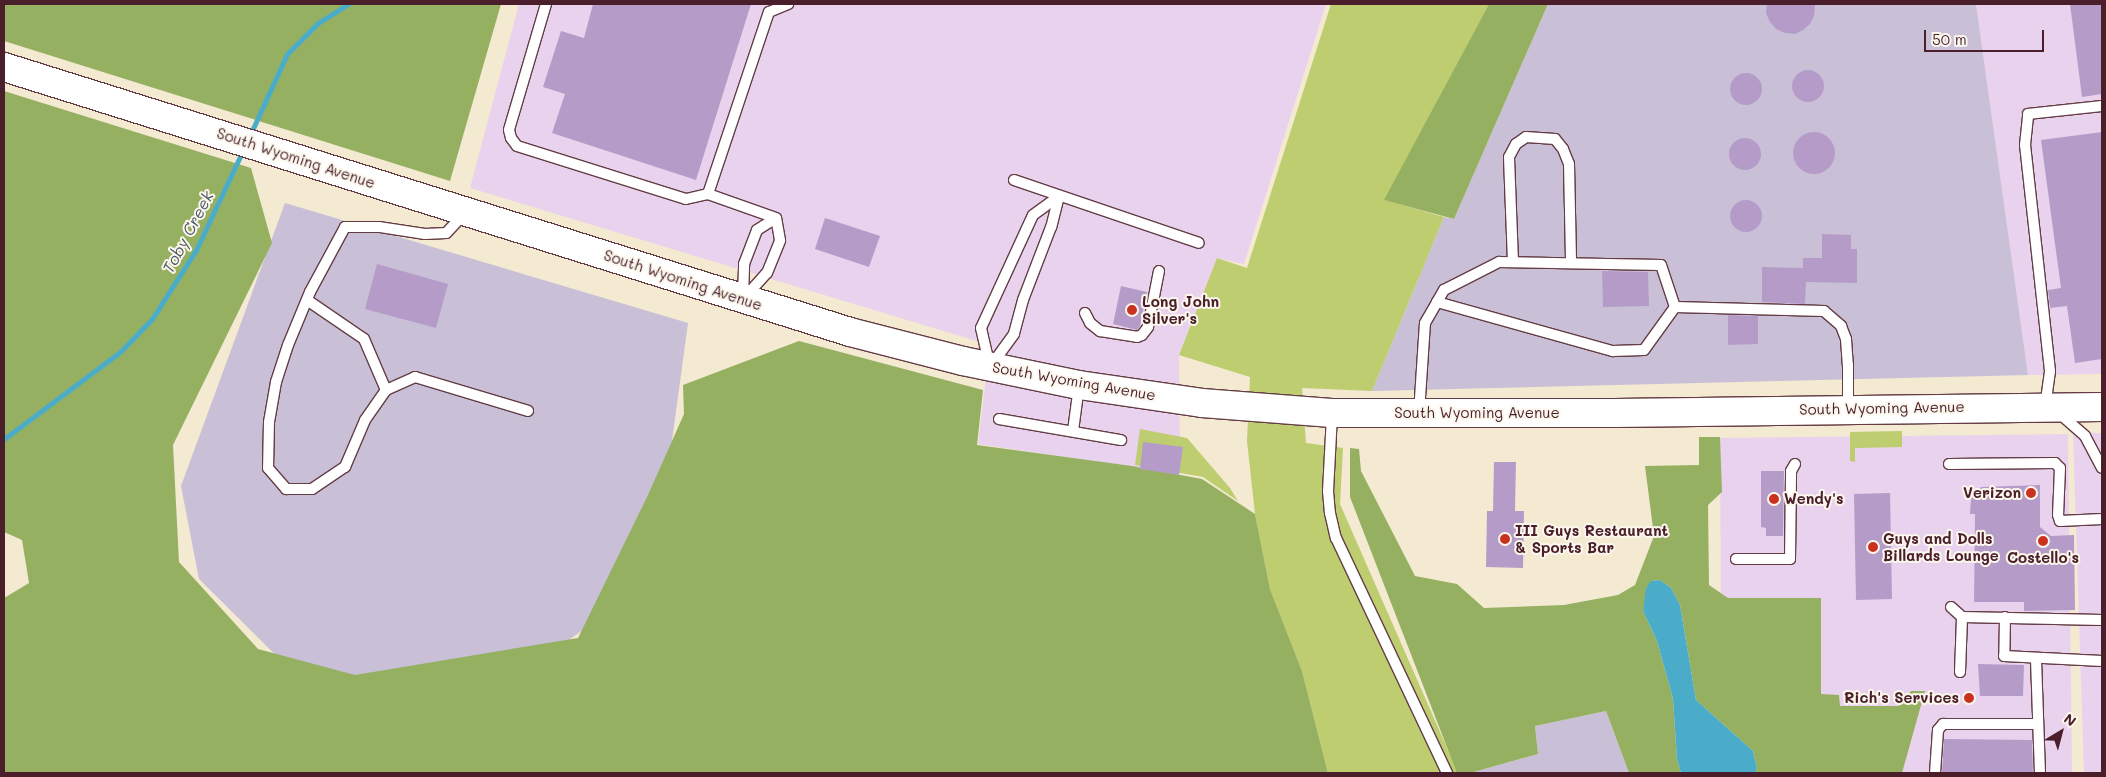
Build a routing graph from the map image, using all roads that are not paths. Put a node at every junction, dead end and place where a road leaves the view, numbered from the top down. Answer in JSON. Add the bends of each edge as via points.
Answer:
{"nodes":[{"id":1,"x":546,"y":4,"type":"edge"},
{"id":2,"x":788,"y":4,"type":"edge"},
{"id":3,"x":4,"y":67,"type":"edge"},
{"id":4,"x":2102,"y":106,"type":"edge"},
{"id":5,"x":1014,"y":180,"type":"dead end"},
{"id":6,"x":708,"y":194,"type":"junction"},
{"id":7,"x":1059,"y":196,"type":"junction"},
{"id":8,"x":466,"y":212,"type":"junction"},
{"id":9,"x":776,"y":218,"type":"junction"},
{"id":10,"x":1199,"y":242,"type":"dead end"},
{"id":11,"x":1513,"y":262,"type":"junction"},
{"id":12,"x":1571,"y":263,"type":"junction"},
{"id":13,"x":1159,"y":271,"type":"dead end"},
{"id":14,"x":743,"y":299,"type":"junction"},
{"id":15,"x":307,"y":300,"type":"junction"},
{"id":16,"x":1437,"y":302,"type":"junction"},
{"id":17,"x":1675,"y":307,"type":"junction"},
{"id":18,"x":1085,"y":313,"type":"dead end"},
{"id":19,"x":990,"y":366,"type":"junction"},
{"id":20,"x":1079,"y":385,"type":"junction"},
{"id":21,"x":386,"y":390,"type":"junction"},
{"id":22,"x":2045,"y":407,"type":"junction"},
{"id":23,"x":2102,"y":407,"type":"edge"},
{"id":24,"x":1848,"y":408,"type":"junction"},
{"id":25,"x":528,"y":411,"type":"dead end"},
{"id":26,"x":1332,"y":413,"type":"junction"},
{"id":27,"x":1419,"y":414,"type":"junction"},
{"id":28,"x":999,"y":419,"type":"dead end"},
{"id":29,"x":1073,"y":432,"type":"junction"},
{"id":30,"x":1121,"y":440,"type":"dead end"},
{"id":31,"x":1795,"y":464,"type":"dead end"},
{"id":32,"x":1949,"y":464,"type":"dead end"},
{"id":33,"x":2102,"y":468,"type":"edge"},
{"id":34,"x":2102,"y":519,"type":"edge"},
{"id":35,"x":1736,"y":559,"type":"dead end"},
{"id":36,"x":1950,"y":607,"type":"dead end"},
{"id":37,"x":1962,"y":617,"type":"junction"},
{"id":38,"x":2005,"y":617,"type":"junction"},
{"id":39,"x":2102,"y":620,"type":"edge"},
{"id":40,"x":2036,"y":659,"type":"junction"},
{"id":41,"x":2102,"y":662,"type":"edge"},
{"id":42,"x":1960,"y":672,"type":"dead end"},
{"id":43,"x":2038,"y":724,"type":"junction"},
{"id":44,"x":1447,"y":773,"type":"edge"},
{"id":45,"x":1935,"y":773,"type":"edge"},
{"id":46,"x":2040,"y":773,"type":"edge"}],
"edges":[{"from":1,"to":6,"type":"lane","via":[[509,130],[510,138],[517,146],[686,199]]},
{"from":2,"to":6,"type":"lane","via":[[769,12]]},
{"from":3,"to":8,"type":"main road","name":"South Wyoming Avenue"},
{"from":4,"to":22,"type":"lane","via":[[2028,114],[2025,145],[2050,371]]},
{"from":5,"to":7,"type":"lane"},
{"from":6,"to":9,"type":"lane"},
{"from":7,"to":10,"type":"lane"},
{"from":7,"to":19,"type":"lane","via":[[1014,334]]},
{"from":7,"to":19,"type":"lane","via":[[1033,215],[981,328]]},
{"from":8,"to":14,"type":"main road","name":"South Wyoming Avenue"},
{"from":8,"to":15,"type":"lane","via":[[446,233],[425,234],[379,226],[345,227]]},
{"from":9,"to":14,"type":"lane","via":[[758,230],[746,258]]},
{"from":9,"to":14,"type":"lane","via":[[780,240],[773,259],[767,273]]},
{"from":11,"to":12,"type":"lane"},
{"from":11,"to":12,"type":"lane","via":[[1509,158],[1516,144],[1526,137],[1555,139],[1569,164]]},
{"from":11,"to":16,"type":"lane","via":[[1499,262],[1444,290]]},
{"from":12,"to":17,"type":"lane","via":[[1661,265]]},
{"from":13,"to":18,"type":"lane","via":[[1148,327],[1142,335],[1100,331],[1090,323]]},
{"from":14,"to":19,"type":"main road","name":"South Wyoming Avenue","via":[[850,332]]},
{"from":15,"to":21,"type":"lane","via":[[364,339]]},
{"from":15,"to":21,"type":"lane","via":[[276,382],[268,422],[268,468],[286,489],[312,489],[345,467],[365,420]]},
{"from":16,"to":17,"type":"lane","via":[[1613,351],[1644,350]]},
{"from":16,"to":27,"type":"lane","via":[[1425,323]]},
{"from":17,"to":24,"type":"lane","via":[[1824,311],[1841,326],[1846,338]]},
{"from":19,"to":20,"type":"main road","name":"South Wyoming Avenue"},
{"from":20,"to":26,"type":"main road","name":"South Wyoming Avenue","via":[[1202,403]]},
{"from":20,"to":29,"type":"lane"},
{"from":21,"to":25,"type":"lane","via":[[415,377]]},
{"from":22,"to":23,"type":"main road","name":"South Wyoming Avenue"},
{"from":22,"to":24,"type":"main road","name":"South Wyoming Avenue"},
{"from":22,"to":33,"type":"lane","via":[[2064,416],[2086,436]]},
{"from":24,"to":27,"type":"main road","name":"South Wyoming Avenue"},
{"from":26,"to":27,"type":"main road","name":"South Wyoming Avenue"},
{"from":26,"to":44,"type":"lane","via":[[1328,491],[1336,538]]},
{"from":28,"to":29,"type":"lane"},
{"from":29,"to":30,"type":"lane"},
{"from":31,"to":35,"type":"lane","via":[[1791,471],[1790,559]]},
{"from":32,"to":34,"type":"lane","via":[[2055,463],[2060,468],[2060,520]]},
{"from":36,"to":37,"type":"lane"},
{"from":37,"to":38,"type":"lane"},
{"from":37,"to":42,"type":"lane"},
{"from":38,"to":39,"type":"lane"},
{"from":38,"to":40,"type":"lane","via":[[2004,656]]},
{"from":40,"to":41,"type":"lane"},
{"from":40,"to":43,"type":"lane"},
{"from":43,"to":45,"type":"lane","via":[[1943,724],[1938,730]]},
{"from":43,"to":46,"type":"lane"}]}
